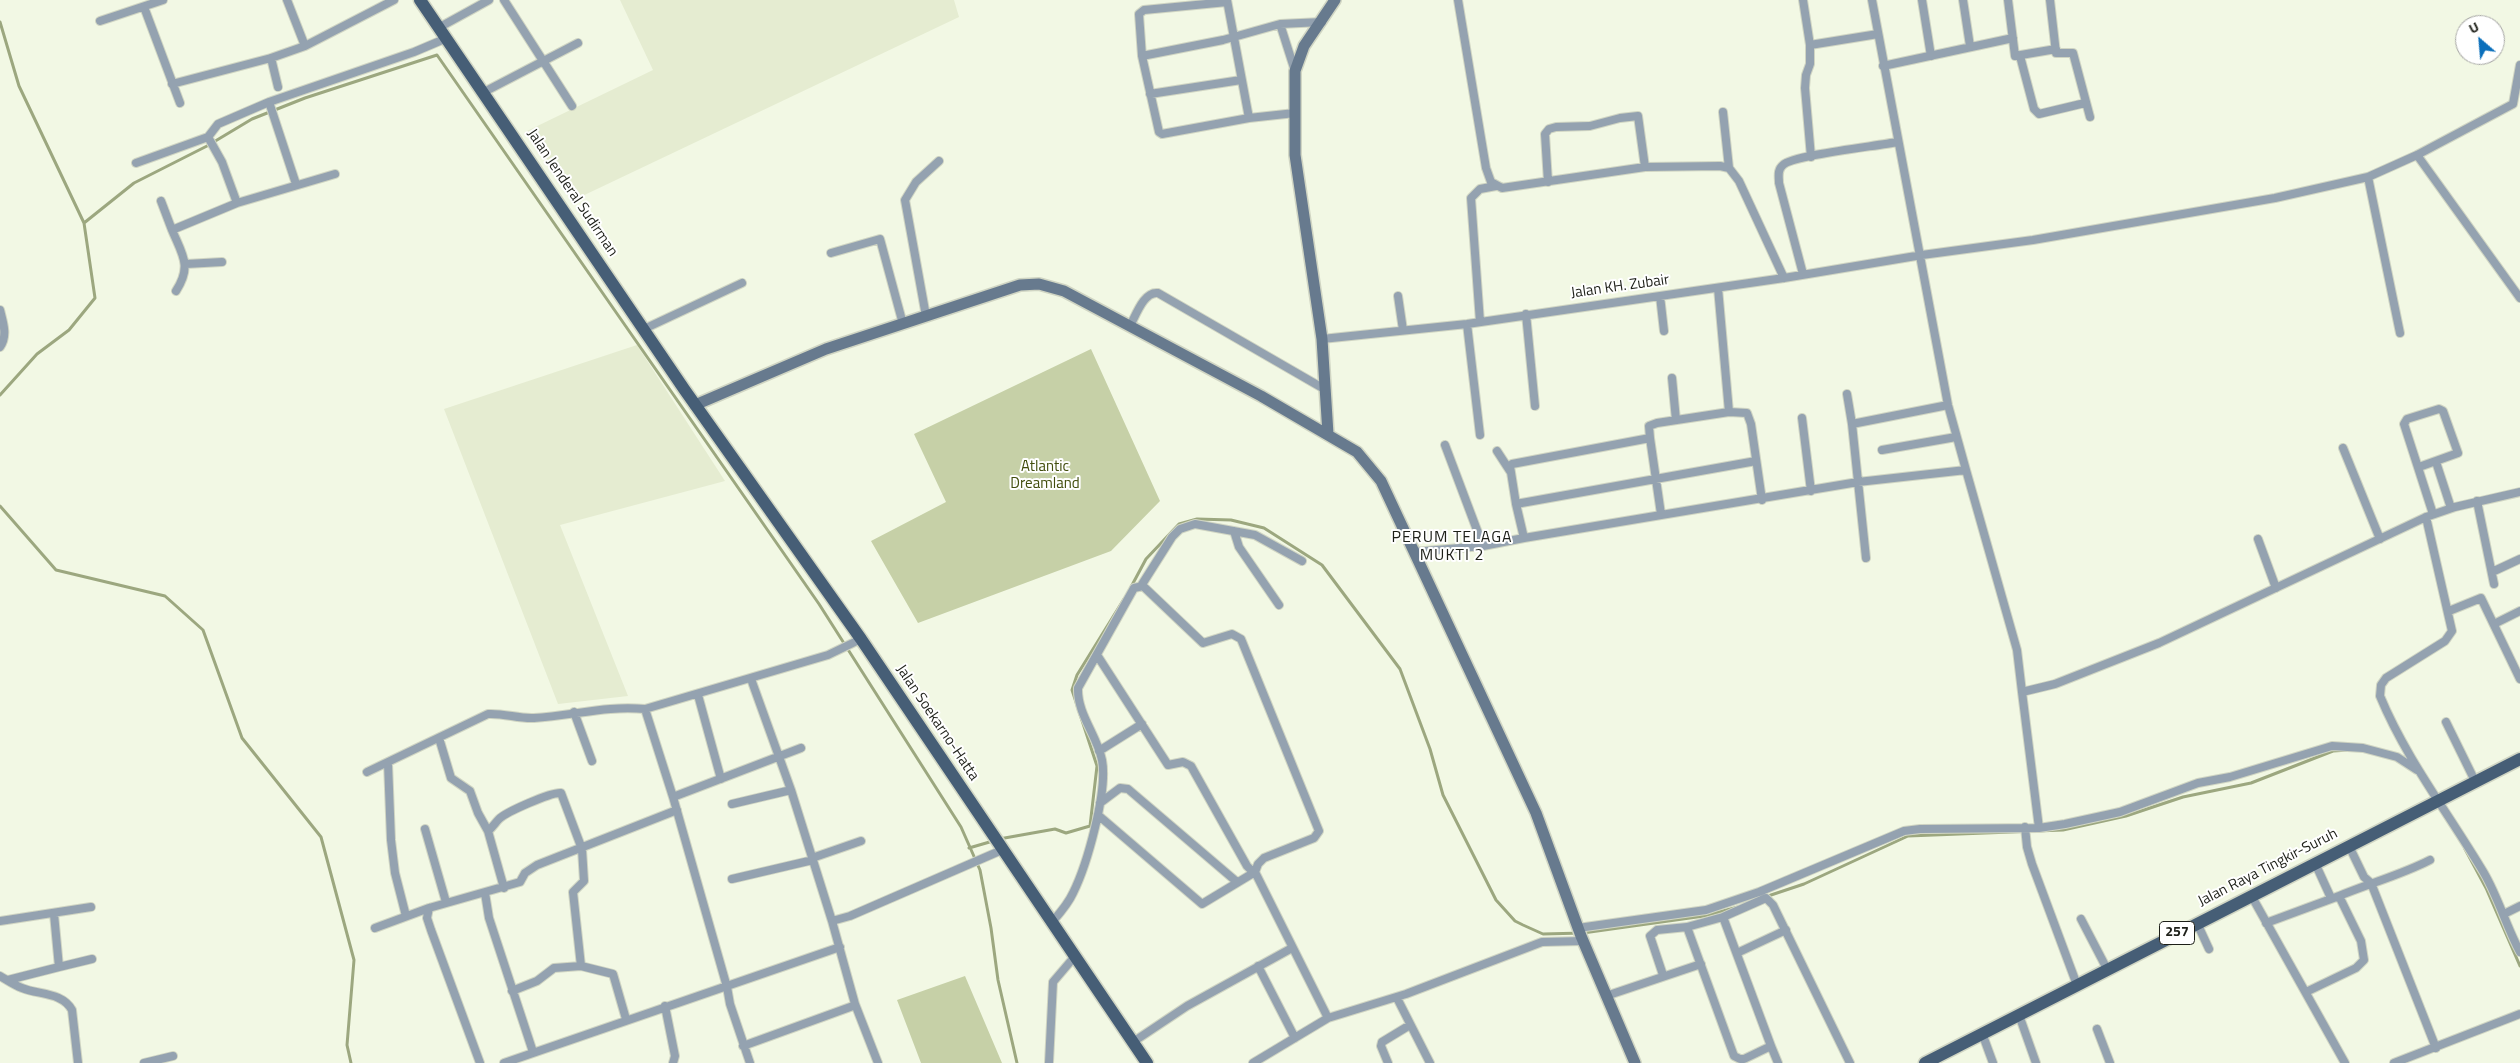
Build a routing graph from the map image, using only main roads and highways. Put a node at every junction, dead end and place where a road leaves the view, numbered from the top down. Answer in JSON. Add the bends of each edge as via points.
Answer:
{"nodes":[{"id":1,"x":420,"y":0,"type":"edge"},
{"id":2,"x":696,"y":405,"type":"joint"},
{"id":3,"x":2520,"y":759,"type":"edge"},
{"id":4,"x":1147,"y":1063,"type":"edge"},
{"id":5,"x":1925,"y":1063,"type":"edge"}],
"edges":[{"from":1,"to":2,"type":"main road","name":"Jalan Jenderal Sudirman"},
{"from":2,"to":4,"type":"main road","name":"Jalan Soekarno-Hatta","via":[[1053,921]]},
{"from":3,"to":5,"type":"main road","name":"Jalan Raya Tingkir-Suruh","number":"257"}]}
